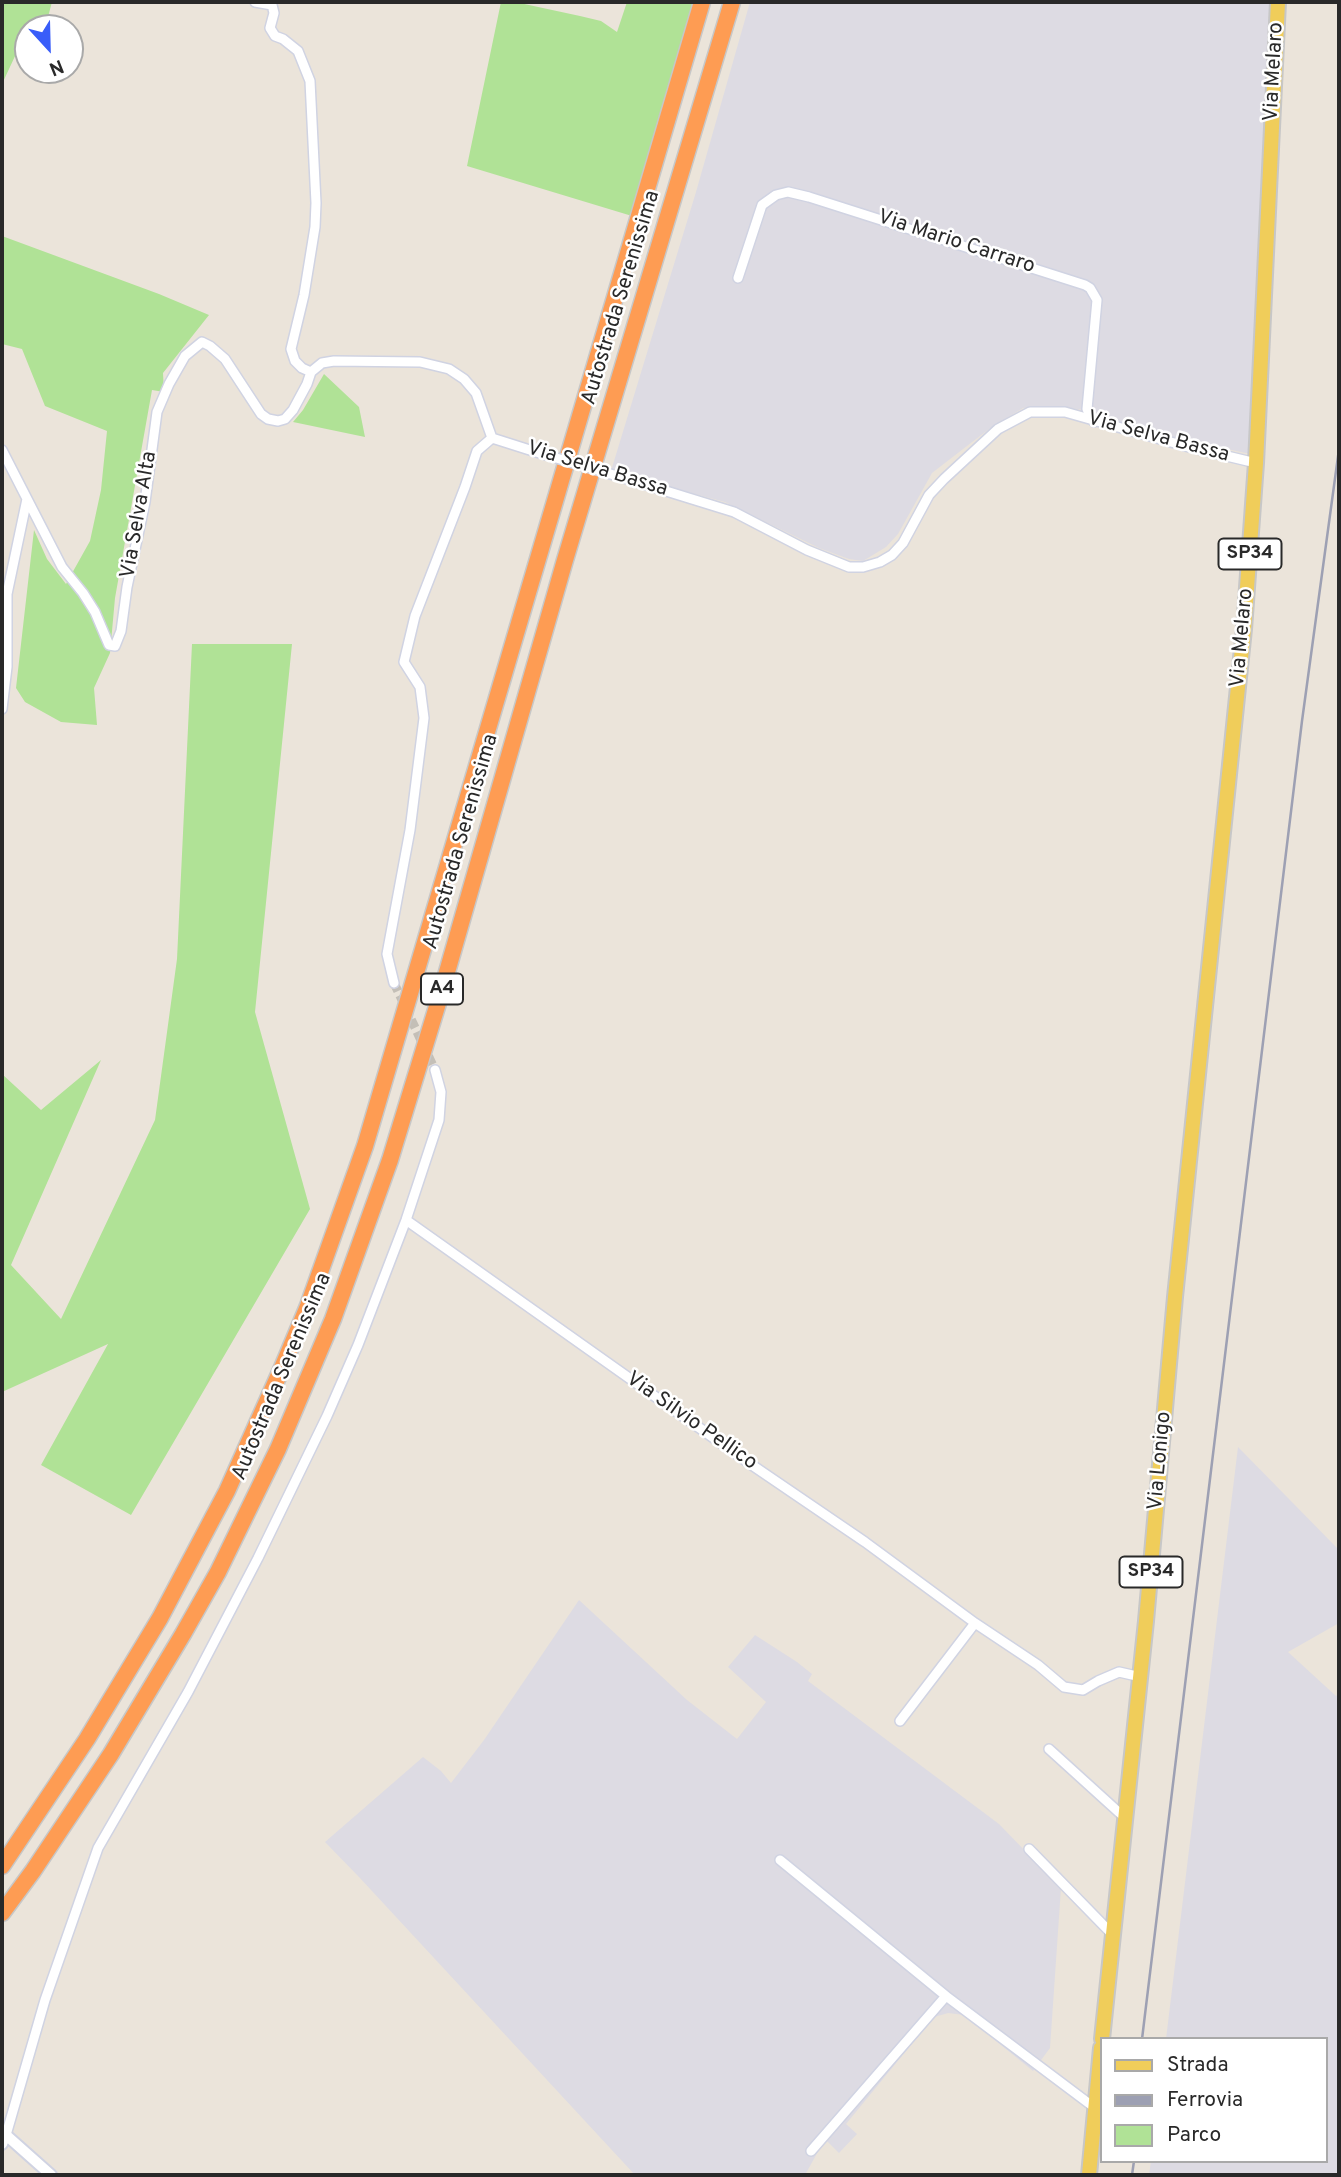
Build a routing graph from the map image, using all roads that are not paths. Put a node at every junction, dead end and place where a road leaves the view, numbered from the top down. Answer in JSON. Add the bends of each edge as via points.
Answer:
{"nodes":[{"id":1,"x":255,"y":2,"type":"edge"},
{"id":2,"x":702,"y":2,"type":"edge"},
{"id":3,"x":732,"y":2,"type":"edge"},
{"id":4,"x":1278,"y":2,"type":"edge"},
{"id":5,"x":738,"y":278,"type":"dead end"},
{"id":6,"x":311,"y":372,"type":"junction"},
{"id":7,"x":1095,"y":422,"type":"junction"},
{"id":8,"x":492,"y":438,"type":"junction"},
{"id":9,"x":2,"y":450,"type":"edge"},
{"id":10,"x":1256,"y":463,"type":"junction"},
{"id":11,"x":27,"y":499,"type":"junction"},
{"id":12,"x":2,"y":709,"type":"edge"},
{"id":13,"x":394,"y":983,"type":"tunnel mouth"},
{"id":14,"x":435,"y":1070,"type":"tunnel mouth"},
{"id":15,"x":1196,"y":1104,"type":"joint"},
{"id":16,"x":406,"y":1220,"type":"junction"},
{"id":17,"x":975,"y":1623,"type":"junction"},
{"id":18,"x":1141,"y":1677,"type":"junction"},
{"id":19,"x":900,"y":1720,"type":"dead end"},
{"id":20,"x":1049,"y":1749,"type":"dead end"},
{"id":21,"x":1124,"y":1817,"type":"junction"},
{"id":22,"x":1029,"y":1849,"type":"dead end"},
{"id":23,"x":780,"y":1860,"type":"dead end"},
{"id":24,"x":2,"y":1866,"type":"edge"},
{"id":25,"x":2,"y":1913,"type":"edge"},
{"id":26,"x":1114,"y":1936,"type":"junction"},
{"id":27,"x":946,"y":1996,"type":"junction"},
{"id":28,"x":1102,"y":2037,"type":"edge"},
{"id":29,"x":1100,"y":2058,"type":"edge"},
{"id":30,"x":1095,"y":2108,"type":"junction"},
{"id":31,"x":4,"y":2140,"type":"edge"},
{"id":32,"x":811,"y":2151,"type":"dead end"},
{"id":33,"x":51,"y":2175,"type":"edge"},
{"id":34,"x":1089,"y":2175,"type":"edge"}],
"edges":[{"from":1,"to":6,"type":"street","via":[[272,5],[270,27],[275,36],[298,51],[310,80],[315,227],[290,349],[302,369]]},
{"from":2,"to":24,"type":"highway","name":"Autostrada Serenissima","number":"A4","via":[[365,1146],[312,1294],[227,1491],[160,1618]]},
{"from":3,"to":25,"type":"highway","name":"Autostrada Serenissima","number":"A4","via":[[439,1000],[390,1160],[333,1319],[218,1572],[111,1754]]},
{"from":4,"to":10,"type":"main road","name":"Via Melaro","number":"SP34"},
{"from":5,"to":7,"type":"street","name":"Via Mario Carraro","via":[[762,205],[788,192],[1085,285],[1097,300],[1087,409]]},
{"from":6,"to":8,"type":"street","via":[[334,361],[420,362],[449,369],[476,393]]},
{"from":6,"to":11,"type":"street","name":"Via Selva Alta","via":[[293,410],[278,421],[261,414],[225,359],[211,346],[202,342],[185,356],[157,412],[145,502],[115,646],[109,645],[95,612],[62,567]]},
{"from":7,"to":8,"type":"street","name":"Via Selva Bassa","bridge":true,"via":[[1050,410],[1030,412],[998,429],[929,495],[892,555],[863,567],[829,560],[734,512]]},
{"from":7,"to":10,"type":"street","name":"Via Selva Bassa"},
{"from":8,"to":13,"type":"street","via":[[477,451],[415,616],[404,662],[420,687],[424,719],[387,954]]},
{"from":9,"to":11,"type":"street","name":"Via Selva Alta"},
{"from":10,"to":15,"type":"main road","name":"Via Melaro","number":"SP34","via":[[1244,629]]},
{"from":11,"to":12,"type":"street","via":[[7,594]]},
{"from":14,"to":16,"type":"street","via":[[441,1093],[439,1120]]},
{"from":15,"to":18,"type":"main road","name":"Via Lonigo","number":"SP34"},
{"from":16,"to":17,"type":"street","name":"Via Silvio Pellico"},
{"from":16,"to":31,"type":"street","via":[[327,1416],[258,1558],[98,1848],[45,2000]]},
{"from":17,"to":18,"type":"street","name":"Via Silvio Pellico","via":[[1064,1687],[1083,1690],[1119,1672]]},
{"from":17,"to":19,"type":"street"},
{"from":18,"to":21,"type":"main road","name":"Via Lonigo","number":"SP34"},
{"from":20,"to":21,"type":"street"},
{"from":21,"to":26,"type":"main road","name":"Via Lonigo","number":"SP34"},
{"from":22,"to":26,"type":"street"},
{"from":23,"to":27,"type":"street"},
{"from":26,"to":28,"type":"main road","name":"Via Lonigo","number":"SP34"},
{"from":27,"to":30,"type":"street"},
{"from":27,"to":32,"type":"street"},
{"from":29,"to":30,"type":"main road"},
{"from":30,"to":34,"type":"main road"},
{"from":31,"to":33,"type":"street"}]}
